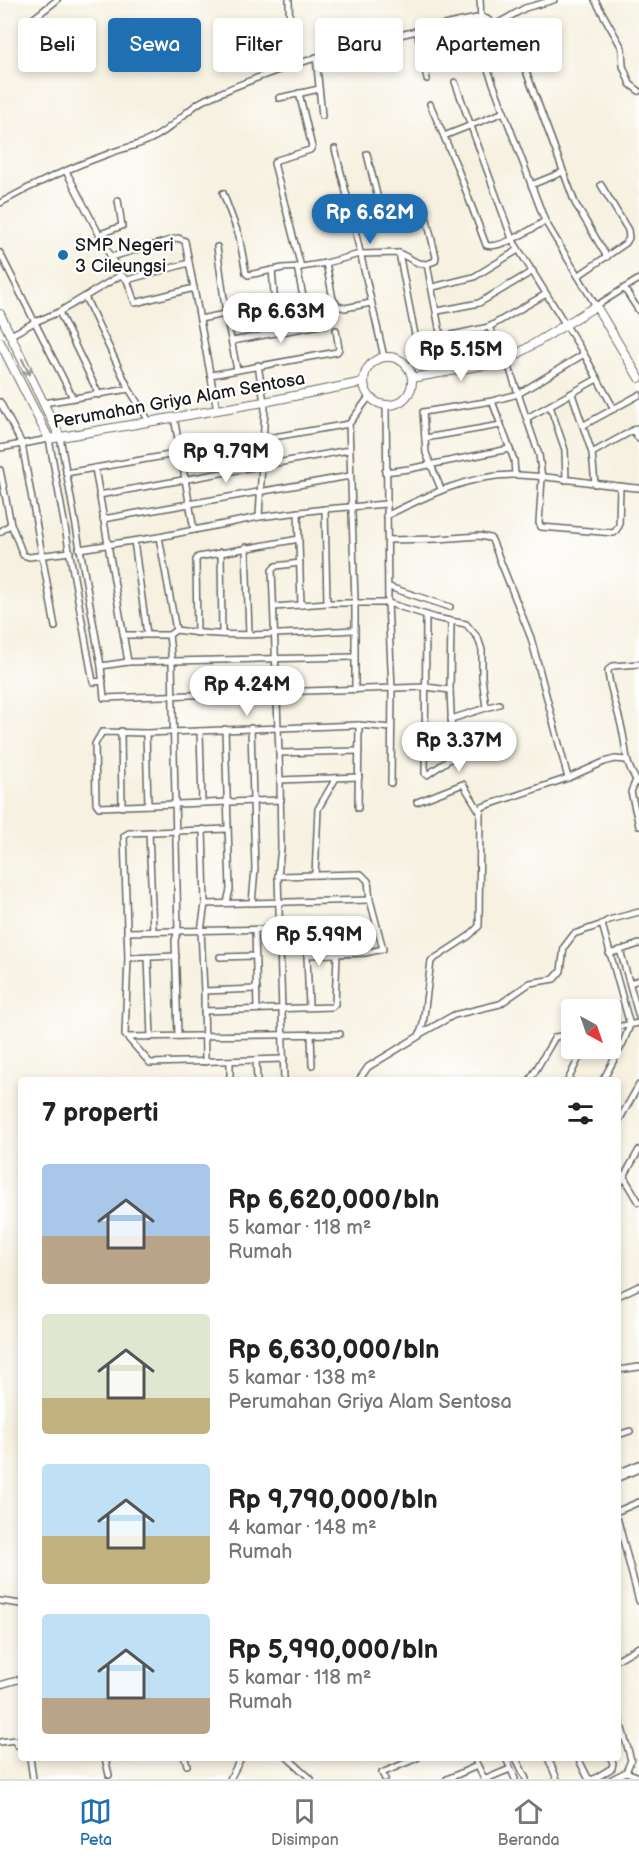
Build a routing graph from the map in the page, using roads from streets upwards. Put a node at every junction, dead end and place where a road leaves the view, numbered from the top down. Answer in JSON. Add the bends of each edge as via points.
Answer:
{"nodes":[{"id":1,"x":57,"y":0,"type":"edge"},
{"id":2,"x":289,"y":0,"type":"edge"},
{"id":3,"x":480,"y":0,"type":"edge"},
{"id":4,"x":554,"y":0,"type":"edge"},
{"id":5,"x":595,"y":0,"type":"edge"},
{"id":6,"x":34,"y":18,"type":"dead end"},
{"id":7,"x":289,"y":18,"type":"edge"},
{"id":8,"x":482,"y":18,"type":"edge"},
{"id":9,"x":507,"y":18,"type":"edge"},
{"id":10,"x":273,"y":72,"type":"edge"},
{"id":11,"x":317,"y":72,"type":"edge"},
{"id":12,"x":426,"y":72,"type":"edge"},
{"id":13,"x":491,"y":72,"type":"edge"},
{"id":14,"x":526,"y":72,"type":"edge"},
{"id":15,"x":427,"y":79,"type":"dead end"},
{"id":16,"x":455,"y":82,"type":"dead end"},
{"id":17,"x":319,"y":89,"type":"junction"},
{"id":18,"x":638,"y":92,"type":"edge"},
{"id":19,"x":299,"y":93,"type":"junction"},
{"id":20,"x":279,"y":98,"type":"dead end"},
{"id":21,"x":430,"y":104,"type":"dead end"},
{"id":22,"x":504,"y":112,"type":"junction"},
{"id":23,"x":322,"y":116,"type":"dead end"},
{"id":24,"x":471,"y":124,"type":"junction"},
{"id":25,"x":444,"y":136,"type":"junction"},
{"id":26,"x":335,"y":149,"type":"dead end"},
{"id":27,"x":368,"y":154,"type":"dead end"},
{"id":28,"x":66,"y":171,"type":"junction"},
{"id":29,"x":563,"y":172,"type":"junction"},
{"id":30,"x":531,"y":185,"type":"junction"},
{"id":31,"x":601,"y":185,"type":"dead end"},
{"id":32,"x":0,"y":194,"type":"edge"},
{"id":33,"x":223,"y":194,"type":"dead end"},
{"id":34,"x":118,"y":200,"type":"dead end"},
{"id":35,"x":2,"y":202,"type":"edge"},
{"id":36,"x":423,"y":203,"type":"dead end"},
{"id":37,"x":350,"y":208,"type":"junction"},
{"id":38,"x":545,"y":222,"type":"junction"},
{"id":39,"x":100,"y":234,"type":"junction"},
{"id":40,"x":512,"y":239,"type":"junction"},
{"id":41,"x":217,"y":247,"type":"dead end"},
{"id":42,"x":518,"y":250,"type":"junction"},
{"id":43,"x":0,"y":253,"type":"edge"},
{"id":44,"x":399,"y":253,"type":"junction"},
{"id":45,"x":360,"y":254,"type":"junction"},
{"id":46,"x":111,"y":257,"type":"junction"},
{"id":47,"x":607,"y":257,"type":"junction"},
{"id":48,"x":189,"y":263,"type":"junction"},
{"id":49,"x":326,"y":263,"type":"junction"},
{"id":50,"x":428,"y":264,"type":"junction"},
{"id":51,"x":299,"y":267,"type":"junction"},
{"id":52,"x":272,"y":270,"type":"junction"},
{"id":53,"x":533,"y":272,"type":"junction"},
{"id":54,"x":121,"y":275,"type":"junction"},
{"id":55,"x":578,"y":276,"type":"junction"},
{"id":56,"x":639,"y":279,"type":"edge"},
{"id":57,"x":127,"y":280,"type":"junction"},
{"id":58,"x":433,"y":287,"type":"junction"},
{"id":59,"x":194,"y":288,"type":"junction"},
{"id":60,"x":624,"y":288,"type":"junction"},
{"id":61,"x":546,"y":294,"type":"junction"},
{"id":62,"x":85,"y":297,"type":"junction"},
{"id":63,"x":371,"y":303,"type":"junction"},
{"id":64,"x":596,"y":306,"type":"junction"},
{"id":65,"x":438,"y":311,"type":"junction"},
{"id":66,"x":639,"y":311,"type":"edge"},
{"id":67,"x":59,"y":312,"type":"junction"},
{"id":68,"x":0,"y":314,"type":"edge"},
{"id":69,"x":226,"y":314,"type":"junction"},
{"id":70,"x":200,"y":319,"type":"junction"},
{"id":71,"x":35,"y":322,"type":"junction"},
{"id":72,"x":326,"y":324,"type":"dead end"},
{"id":73,"x":565,"y":324,"type":"junction"},
{"id":74,"x":309,"y":326,"type":"junction"},
{"id":75,"x":489,"y":327,"type":"junction"},
{"id":76,"x":336,"y":330,"type":"dead end"},
{"id":77,"x":10,"y":335,"type":"junction"},
{"id":78,"x":441,"y":338,"type":"junction"},
{"id":79,"x":232,"y":341,"type":"junction"},
{"id":80,"x":0,"y":342,"type":"edge"},
{"id":81,"x":2,"y":352,"type":"edge"},
{"id":82,"x":584,"y":354,"type":"junction"},
{"id":83,"x":384,"y":357,"type":"junction"},
{"id":84,"x":506,"y":361,"type":"junction"},
{"id":85,"x":258,"y":366,"type":"junction"},
{"id":86,"x":237,"y":370,"type":"junction"},
{"id":87,"x":211,"y":375,"type":"junction"},
{"id":88,"x":412,"y":378,"type":"junction"},
{"id":89,"x":639,"y":378,"type":"edge"},
{"id":90,"x":597,"y":379,"type":"junction"},
{"id":91,"x":364,"y":382,"type":"junction"},
{"id":92,"x":129,"y":389,"type":"junction"},
{"id":93,"x":518,"y":394,"type":"junction"},
{"id":94,"x":572,"y":394,"type":"junction"},
{"id":95,"x":99,"y":395,"type":"junction"},
{"id":96,"x":639,"y":395,"type":"edge"},
{"id":97,"x":369,"y":397,"type":"junction"},
{"id":98,"x":73,"y":398,"type":"junction"},
{"id":99,"x":492,"y":401,"type":"junction"},
{"id":100,"x":0,"y":402,"type":"edge"},
{"id":101,"x":264,"y":402,"type":"junction"},
{"id":102,"x":44,"y":403,"type":"junction"},
{"id":103,"x":386,"y":406,"type":"junction"},
{"id":104,"x":550,"y":406,"type":"junction"},
{"id":105,"x":614,"y":409,"type":"junction"},
{"id":106,"x":217,"y":410,"type":"junction"},
{"id":107,"x":174,"y":417,"type":"junction"},
{"id":108,"x":527,"y":418,"type":"junction"},
{"id":109,"x":148,"y":421,"type":"junction"},
{"id":110,"x":349,"y":424,"type":"junction"},
{"id":111,"x":501,"y":425,"type":"junction"},
{"id":112,"x":584,"y":425,"type":"junction"},
{"id":113,"x":636,"y":429,"type":"edge"},
{"id":114,"x":60,"y":437,"type":"junction"},
{"id":115,"x":262,"y":438,"type":"junction"},
{"id":116,"x":424,"y":438,"type":"junction"},
{"id":117,"x":49,"y":439,"type":"junction"},
{"id":118,"x":639,"y":439,"type":"edge"},
{"id":119,"x":22,"y":444,"type":"junction"},
{"id":120,"x":0,"y":448,"type":"edge"},
{"id":121,"x":509,"y":449,"type":"junction"},
{"id":122,"x":349,"y":450,"type":"junction"},
{"id":123,"x":592,"y":453,"type":"junction"},
{"id":124,"x":181,"y":454,"type":"junction"},
{"id":125,"x":430,"y":464,"type":"junction"},
{"id":126,"x":261,"y":466,"type":"junction"},
{"id":127,"x":95,"y":468,"type":"junction"},
{"id":128,"x":0,"y":470,"type":"edge"},
{"id":129,"x":385,"y":472,"type":"junction"},
{"id":130,"x":66,"y":473,"type":"junction"},
{"id":131,"x":515,"y":475,"type":"junction"},
{"id":132,"x":350,"y":476,"type":"junction"},
{"id":133,"x":542,"y":478,"type":"junction"},
{"id":134,"x":185,"y":479,"type":"junction"},
{"id":135,"x":566,"y":480,"type":"junction"},
{"id":136,"x":595,"y":484,"type":"junction"},
{"id":137,"x":620,"y":486,"type":"junction"},
{"id":138,"x":639,"y":488,"type":"edge"},
{"id":139,"x":441,"y":489,"type":"junction"},
{"id":140,"x":259,"y":491,"type":"junction"},
{"id":141,"x":99,"y":495,"type":"junction"},
{"id":142,"x":189,"y":504,"type":"junction"},
{"id":143,"x":386,"y":504,"type":"junction"},
{"id":144,"x":352,"y":507,"type":"junction"},
{"id":145,"x":325,"y":508,"type":"junction"},
{"id":146,"x":298,"y":512,"type":"junction"},
{"id":147,"x":386,"y":516,"type":"junction"},
{"id":148,"x":259,"y":517,"type":"junction"},
{"id":149,"x":103,"y":519,"type":"junction"},
{"id":150,"x":11,"y":524,"type":"junction"},
{"id":151,"x":194,"y":530,"type":"junction"},
{"id":152,"x":0,"y":532,"type":"edge"},
{"id":153,"x":159,"y":537,"type":"junction"},
{"id":154,"x":298,"y":539,"type":"junction"},
{"id":155,"x":388,"y":540,"type":"junction"},
{"id":156,"x":134,"y":541,"type":"junction"},
{"id":157,"x":108,"y":544,"type":"junction"},
{"id":158,"x":246,"y":547,"type":"junction"},
{"id":159,"x":79,"y":549,"type":"junction"},
{"id":160,"x":70,"y":552,"type":"junction"},
{"id":161,"x":221,"y":552,"type":"junction"},
{"id":162,"x":41,"y":556,"type":"junction"},
{"id":163,"x":300,"y":563,"type":"junction"},
{"id":164,"x":389,"y":587,"type":"junction"},
{"id":165,"x":355,"y":602,"type":"junction"},
{"id":166,"x":327,"y":603,"type":"junction"},
{"id":167,"x":388,"y":603,"type":"junction"},
{"id":168,"x":301,"y":605,"type":"junction"},
{"id":169,"x":450,"y":606,"type":"dead end"},
{"id":170,"x":274,"y":608,"type":"junction"},
{"id":171,"x":426,"y":615,"type":"junction"},
{"id":172,"x":452,"y":621,"type":"junction"},
{"id":173,"x":55,"y":627,"type":"dead end"},
{"id":174,"x":176,"y":630,"type":"junction"},
{"id":175,"x":354,"y":630,"type":"junction"},
{"id":176,"x":197,"y":633,"type":"junction"},
{"id":177,"x":147,"y":634,"type":"junction"},
{"id":178,"x":222,"y":634,"type":"junction"},
{"id":179,"x":249,"y":634,"type":"junction"},
{"id":180,"x":274,"y":634,"type":"junction"},
{"id":181,"x":124,"y":635,"type":"junction"},
{"id":182,"x":169,"y":635,"type":"junction"},
{"id":183,"x":354,"y":657,"type":"junction"},
{"id":184,"x":276,"y":660,"type":"junction"},
{"id":185,"x":128,"y":662,"type":"junction"},
{"id":186,"x":172,"y":663,"type":"junction"},
{"id":187,"x":639,"y":664,"type":"edge"},
{"id":188,"x":101,"y":666,"type":"junction"},
{"id":189,"x":103,"y":681,"type":"junction"},
{"id":190,"x":426,"y":687,"type":"junction"},
{"id":191,"x":392,"y":689,"type":"junction"},
{"id":192,"x":355,"y":690,"type":"junction"},
{"id":193,"x":450,"y":690,"type":"junction"},
{"id":194,"x":277,"y":692,"type":"junction"},
{"id":195,"x":172,"y":695,"type":"junction"},
{"id":196,"x":499,"y":704,"type":"dead end"},
{"id":197,"x":486,"y":708,"type":"junction"},
{"id":198,"x":451,"y":719,"type":"junction"},
{"id":199,"x":359,"y":725,"type":"junction"},
{"id":200,"x":279,"y":726,"type":"junction"},
{"id":201,"x":251,"y":728,"type":"junction"},
{"id":202,"x":392,"y":728,"type":"junction"},
{"id":203,"x":225,"y":729,"type":"junction"},
{"id":204,"x":200,"y":730,"type":"junction"},
{"id":205,"x":121,"y":731,"type":"junction"},
{"id":206,"x":173,"y":731,"type":"junction"},
{"id":207,"x":146,"y":732,"type":"junction"},
{"id":208,"x":359,"y":751,"type":"junction"},
{"id":209,"x":279,"y":753,"type":"junction"},
{"id":210,"x":626,"y":760,"type":"junction"},
{"id":211,"x":359,"y":777,"type":"junction"},
{"id":212,"x":336,"y":778,"type":"junction"},
{"id":213,"x":568,"y":778,"type":"junction"},
{"id":214,"x":280,"y":780,"type":"junction"},
{"id":215,"x":637,"y":781,"type":"edge"},
{"id":216,"x":391,"y":783,"type":"dead end"},
{"id":217,"x":281,"y":800,"type":"junction"},
{"id":218,"x":253,"y":801,"type":"junction"},
{"id":219,"x":227,"y":802,"type":"junction"},
{"id":220,"x":417,"y":802,"type":"dead end"},
{"id":221,"x":202,"y":803,"type":"junction"},
{"id":222,"x":176,"y":804,"type":"junction"},
{"id":223,"x":148,"y":805,"type":"junction"},
{"id":224,"x":122,"y":807,"type":"junction"},
{"id":225,"x":358,"y":808,"type":"dead end"},
{"id":226,"x":480,"y":812,"type":"junction"},
{"id":227,"x":637,"y":812,"type":"edge"},
{"id":228,"x":639,"y":826,"type":"edge"},
{"id":229,"x":203,"y":829,"type":"junction"},
{"id":230,"x":227,"y":829,"type":"junction"},
{"id":231,"x":177,"y":831,"type":"junction"},
{"id":232,"x":149,"y":832,"type":"junction"},
{"id":233,"x":315,"y":874,"type":"junction"},
{"id":234,"x":278,"y":876,"type":"junction"},
{"id":235,"x":370,"y":900,"type":"junction"},
{"id":236,"x":227,"y":903,"type":"junction"},
{"id":237,"x":252,"y":903,"type":"junction"},
{"id":238,"x":279,"y":903,"type":"junction"},
{"id":239,"x":205,"y":904,"type":"junction"},
{"id":240,"x":639,"y":912,"type":"edge"},
{"id":241,"x":602,"y":924,"type":"junction"},
{"id":242,"x":377,"y":927,"type":"junction"},
{"id":243,"x":280,"y":929,"type":"junction"},
{"id":244,"x":306,"y":929,"type":"junction"},
{"id":245,"x":255,"y":930,"type":"junction"},
{"id":246,"x":153,"y":931,"type":"junction"},
{"id":247,"x":178,"y":931,"type":"junction"},
{"id":248,"x":201,"y":931,"type":"junction"},
{"id":249,"x":127,"y":932,"type":"junction"},
{"id":250,"x":639,"y":944,"type":"edge"},
{"id":251,"x":621,"y":950,"type":"junction"},
{"id":252,"x":609,"y":954,"type":"junction"},
{"id":253,"x":337,"y":955,"type":"junction"},
{"id":254,"x":176,"y":956,"type":"junction"},
{"id":255,"x":255,"y":956,"type":"junction"},
{"id":256,"x":307,"y":956,"type":"junction"},
{"id":257,"x":148,"y":957,"type":"junction"},
{"id":258,"x":220,"y":957,"type":"dead end"},
{"id":259,"x":128,"y":958,"type":"junction"},
{"id":260,"x":639,"y":980,"type":"edge"},
{"id":261,"x":630,"y":983,"type":"junction"},
{"id":262,"x":256,"y":989,"type":"junction"},
{"id":263,"x":204,"y":992,"type":"junction"},
{"id":264,"x":282,"y":1007,"type":"junction"},
{"id":265,"x":309,"y":1007,"type":"junction"},
{"id":266,"x":257,"y":1009,"type":"junction"},
{"id":267,"x":204,"y":1011,"type":"junction"},
{"id":268,"x":639,"y":1017,"type":"edge"},
{"id":269,"x":639,"y":1023,"type":"edge"},
{"id":270,"x":630,"y":1024,"type":"junction"},
{"id":271,"x":621,"y":1026,"type":"edge"},
{"id":272,"x":282,"y":1034,"type":"junction"},
{"id":273,"x":311,"y":1034,"type":"junction"},
{"id":274,"x":340,"y":1034,"type":"dead end"},
{"id":275,"x":420,"y":1034,"type":"junction"},
{"id":276,"x":178,"y":1035,"type":"junction"},
{"id":277,"x":204,"y":1035,"type":"junction"},
{"id":278,"x":151,"y":1036,"type":"junction"},
{"id":279,"x":561,"y":1036,"type":"edge"},
{"id":280,"x":127,"y":1037,"type":"junction"},
{"id":281,"x":284,"y":1059,"type":"junction"},
{"id":282,"x":578,"y":1059,"type":"edge"},
{"id":283,"x":230,"y":1061,"type":"junction"},
{"id":284,"x":256,"y":1061,"type":"junction"},
{"id":285,"x":205,"y":1062,"type":"junction"},
{"id":286,"x":312,"y":1065,"type":"dead end"},
{"id":287,"x":230,"y":1077,"type":"edge"},
{"id":288,"x":257,"y":1077,"type":"edge"},
{"id":289,"x":284,"y":1077,"type":"edge"},
{"id":290,"x":361,"y":1077,"type":"edge"},
{"id":291,"x":532,"y":1077,"type":"edge"},
{"id":292,"x":570,"y":1077,"type":"edge"},
{"id":293,"x":605,"y":1077,"type":"edge"},
{"id":294,"x":639,"y":1085,"type":"edge"},
{"id":295,"x":621,"y":1117,"type":"edge"},
{"id":296,"x":639,"y":1150,"type":"edge"},
{"id":297,"x":621,"y":1175,"type":"edge"},
{"id":298,"x":639,"y":1202,"type":"edge"},
{"id":299,"x":639,"y":1286,"type":"edge"},
{"id":300,"x":621,"y":1295,"type":"edge"},
{"id":301,"x":639,"y":1367,"type":"edge"},
{"id":302,"x":621,"y":1370,"type":"edge"},
{"id":303,"x":630,"y":1431,"type":"dead end"},
{"id":304,"x":621,"y":1434,"type":"edge"},
{"id":305,"x":639,"y":1467,"type":"edge"},
{"id":306,"x":621,"y":1472,"type":"edge"},
{"id":307,"x":621,"y":1476,"type":"edge"},
{"id":308,"x":639,"y":1503,"type":"edge"},
{"id":309,"x":621,"y":1510,"type":"edge"},
{"id":310,"x":621,"y":1532,"type":"edge"},
{"id":311,"x":0,"y":1601,"type":"edge"},
{"id":312,"x":639,"y":1601,"type":"edge"},
{"id":313,"x":18,"y":1604,"type":"edge"},
{"id":314,"x":639,"y":1647,"type":"edge"},
{"id":315,"x":621,"y":1657,"type":"edge"},
{"id":316,"x":18,"y":1680,"type":"edge"},
{"id":317,"x":0,"y":1685,"type":"edge"},
{"id":318,"x":621,"y":1725,"type":"edge"},
{"id":319,"x":0,"y":1742,"type":"edge"},
{"id":320,"x":18,"y":1744,"type":"edge"},
{"id":321,"x":30,"y":1761,"type":"edge"},
{"id":322,"x":106,"y":1761,"type":"edge"},
{"id":323,"x":186,"y":1761,"type":"edge"},
{"id":324,"x":239,"y":1761,"type":"edge"},
{"id":325,"x":291,"y":1761,"type":"edge"},
{"id":326,"x":409,"y":1761,"type":"edge"},
{"id":327,"x":475,"y":1761,"type":"edge"},
{"id":328,"x":507,"y":1761,"type":"edge"},
{"id":329,"x":517,"y":1761,"type":"edge"},
{"id":330,"x":549,"y":1761,"type":"edge"},
{"id":331,"x":579,"y":1761,"type":"edge"},
{"id":332,"x":612,"y":1761,"type":"edge"},
{"id":333,"x":187,"y":1765,"type":"dead end"},
{"id":334,"x":477,"y":1766,"type":"junction"},
{"id":335,"x":510,"y":1769,"type":"junction"},
{"id":336,"x":626,"y":1772,"type":"junction"},
{"id":337,"x":109,"y":1775,"type":"dead end"},
{"id":338,"x":639,"y":1777,"type":"edge"},
{"id":339,"x":33,"y":1779,"type":"edge"},
{"id":340,"x":230,"y":1779,"type":"edge"},
{"id":341,"x":311,"y":1779,"type":"edge"},
{"id":342,"x":385,"y":1779,"type":"edge"},
{"id":343,"x":447,"y":1779,"type":"edge"},
{"id":344,"x":485,"y":1779,"type":"edge"},
{"id":345,"x":515,"y":1779,"type":"edge"},
{"id":346,"x":526,"y":1779,"type":"edge"},
{"id":347,"x":557,"y":1779,"type":"edge"},
{"id":348,"x":593,"y":1779,"type":"edge"},
{"id":349,"x":612,"y":1779,"type":"edge"}],
"edges":[{"from":1,"to":6,"type":"street"},
{"from":2,"to":7,"type":"street"},
{"from":3,"to":8,"type":"street"},
{"from":4,"to":9,"type":"street"},
{"from":5,"to":18,"type":"street","via":[[622,48],[624,69]]},
{"from":10,"to":28,"type":"street","via":[[204,99],[175,125],[149,140]]},
{"from":11,"to":17,"type":"street"},
{"from":12,"to":15,"type":"street"},
{"from":13,"to":22,"type":"street"},
{"from":14,"to":29,"type":"street"},
{"from":16,"to":24,"type":"street"},
{"from":17,"to":19,"type":"street"},
{"from":17,"to":23,"type":"street"},
{"from":19,"to":20,"type":"street"},
{"from":19,"to":51,"type":"street","via":[[312,147],[274,163]]},
{"from":21,"to":25,"type":"street"},
{"from":22,"to":24,"type":"street"},
{"from":22,"to":30,"type":"street"},
{"from":24,"to":25,"type":"street"},
{"from":24,"to":40,"type":"street"},
{"from":25,"to":40,"type":"street","via":[[486,245],[493,247]]},
{"from":26,"to":37,"type":"street"},
{"from":27,"to":37,"type":"street","via":[[378,199]]},
{"from":28,"to":35,"type":"street"},
{"from":28,"to":39,"type":"street"},
{"from":29,"to":30,"type":"street"},
{"from":29,"to":47,"type":"street","via":[[576,206]]},
{"from":30,"to":38,"type":"street"},
{"from":31,"to":47,"type":"street","via":[[629,234],[626,243]]},
{"from":32,"to":35,"type":"street"},
{"from":33,"to":52,"type":"street","via":[[239,236],[246,274]]},
{"from":34,"to":39,"type":"street","via":[[122,226]]},
{"from":36,"to":50,"type":"street","via":[[436,254],[435,261]]},
{"from":37,"to":45,"type":"street"},
{"from":38,"to":40,"type":"street"},
{"from":38,"to":55,"type":"street"},
{"from":39,"to":46,"type":"street"},
{"from":40,"to":42,"type":"street"},
{"from":41,"to":69,"type":"street"},
{"from":42,"to":53,"type":"street"},
{"from":42,"to":58,"type":"street","via":[[474,277]]},
{"from":43,"to":71,"type":"street"},
{"from":44,"to":45,"type":"street"},
{"from":44,"to":50,"type":"street"},
{"from":44,"to":78,"type":"street","via":[[416,340]]},
{"from":45,"to":49,"type":"street"},
{"from":45,"to":63,"type":"street"},
{"from":46,"to":48,"type":"street","via":[[180,238],[185,243]]},
{"from":46,"to":54,"type":"street"},
{"from":47,"to":55,"type":"street"},
{"from":48,"to":57,"type":"street"},
{"from":48,"to":59,"type":"street"},
{"from":49,"to":51,"type":"street"},
{"from":49,"to":63,"type":"street","via":[[338,306]]},
{"from":50,"to":58,"type":"street"},
{"from":51,"to":52,"type":"street"},
{"from":51,"to":74,"type":"street"},
{"from":52,"to":69,"type":"street","via":[[275,304]]},
{"from":53,"to":61,"type":"street"},
{"from":53,"to":65,"type":"street","via":[[479,303]]},
{"from":54,"to":57,"type":"street"},
{"from":54,"to":62,"type":"street"},
{"from":55,"to":64,"type":"street"},
{"from":56,"to":60,"type":"street"},
{"from":57,"to":59,"type":"street","via":[[136,304]]},
{"from":58,"to":65,"type":"street"},
{"from":59,"to":70,"type":"street"},
{"from":60,"to":64,"type":"street"},
{"from":60,"to":66,"type":"street"},
{"from":61,"to":73,"type":"street"},
{"from":61,"to":75,"type":"street"},
{"from":62,"to":67,"type":"street"},
{"from":62,"to":92,"type":"street"},
{"from":63,"to":83,"type":"street"},
{"from":64,"to":73,"type":"street"},
{"from":64,"to":89,"type":"street"},
{"from":65,"to":78,"type":"street"},
{"from":67,"to":71,"type":"street"},
{"from":67,"to":95,"type":"street"},
{"from":68,"to":77,"type":"street"},
{"from":69,"to":70,"type":"street"},
{"from":69,"to":79,"type":"street"},
{"from":70,"to":87,"type":"street"},
{"from":71,"to":77,"type":"street"},
{"from":71,"to":98,"type":"street"},
{"from":72,"to":74,"type":"street"},
{"from":73,"to":82,"type":"street"},
{"from":73,"to":84,"type":"street"},
{"from":74,"to":79,"type":"street"},
{"from":75,"to":78,"type":"street"},
{"from":75,"to":84,"type":"street"},
{"from":76,"to":85,"type":"street","via":[[337,352]]},
{"from":77,"to":102,"type":"street","one_way":true},
{"from":79,"to":86,"type":"street"},
{"from":80,"to":81,"type":"street"},
{"from":81,"to":117,"type":"street"},
{"from":82,"to":90,"type":"street"},
{"from":82,"to":93,"type":"street"},
{"from":83,"to":88,"type":"street","via":[[405,363]]},
{"from":83,"to":91,"type":"street","via":[[369,366]]},
{"from":84,"to":88,"type":"street"},
{"from":84,"to":93,"type":"street"},
{"from":85,"to":86,"type":"street"},
{"from":85,"to":101,"type":"street"},
{"from":86,"to":87,"type":"street"},
{"from":87,"to":106,"type":"street"},
{"from":88,"to":103,"type":"street","via":[[406,398]]},
{"from":90,"to":94,"type":"street"},
{"from":90,"to":105,"type":"street"},
{"from":91,"to":97,"type":"street"},
{"from":91,"to":101,"type":"street","name":"Perumahan Griya Alam Sentosa"},
{"from":92,"to":95,"type":"street"},
{"from":92,"to":109,"type":"street"},
{"from":93,"to":99,"type":"street"},
{"from":93,"to":108,"type":"street"},
{"from":94,"to":104,"type":"street"},
{"from":94,"to":112,"type":"street"},
{"from":95,"to":98,"type":"street"},
{"from":96,"to":105,"type":"street"},
{"from":97,"to":103,"type":"street"},
{"from":97,"to":110,"type":"street"},
{"from":98,"to":102,"type":"street"},
{"from":99,"to":111,"type":"street"},
{"from":99,"to":116,"type":"street","via":[[424,412]]},
{"from":100,"to":119,"type":"street"},
{"from":101,"to":106,"type":"street","name":"Perumahan Griya Alam Sentosa"},
{"from":101,"to":115,"type":"street"},
{"from":102,"to":114,"type":"street"},
{"from":103,"to":129,"type":"street"},
{"from":104,"to":108,"type":"street"},
{"from":104,"to":135,"type":"street","via":[[565,450]]},
{"from":105,"to":112,"type":"street"},
{"from":106,"to":107,"type":"street","name":"Perumahan Griya Alam Sentosa"},
{"from":107,"to":109,"type":"street","name":"Perumahan Griya Alam Sentosa"},
{"from":107,"to":124,"type":"street"},
{"from":108,"to":133,"type":"street"},
{"from":109,"to":114,"type":"street","name":"Perumahan Griya Alam Sentosa"},
{"from":110,"to":115,"type":"street"},
{"from":110,"to":122,"type":"street"},
{"from":111,"to":116,"type":"street"},
{"from":111,"to":121,"type":"street"},
{"from":112,"to":123,"type":"street"},
{"from":113,"to":118,"type":"street"},
{"from":113,"to":123,"type":"street"},
{"from":114,"to":117,"type":"street","name":"Perumahan Griya Alam Sentosa"},
{"from":114,"to":130,"type":"street"},
{"from":115,"to":124,"type":"street"},
{"from":115,"to":126,"type":"street"},
{"from":116,"to":125,"type":"street"},
{"from":117,"to":119,"type":"street","name":"Perumahan Griya Alam Sentosa"},
{"from":117,"to":160,"type":"street"},
{"from":119,"to":120,"type":"street","name":"Perumahan Griya Alam Sentosa"},
{"from":119,"to":162,"type":"street"},
{"from":121,"to":125,"type":"street"},
{"from":121,"to":131,"type":"street"},
{"from":122,"to":126,"type":"street"},
{"from":122,"to":132,"type":"street"},
{"from":123,"to":136,"type":"street"},
{"from":124,"to":127,"type":"street"},
{"from":124,"to":134,"type":"street"},
{"from":125,"to":129,"type":"street"},
{"from":125,"to":139,"type":"street"},
{"from":126,"to":134,"type":"street"},
{"from":126,"to":140,"type":"street"},
{"from":127,"to":130,"type":"street"},
{"from":127,"to":141,"type":"street"},
{"from":128,"to":150,"type":"street"},
{"from":129,"to":143,"type":"street"},
{"from":130,"to":159,"type":"street"},
{"from":131,"to":133,"type":"street"},
{"from":131,"to":139,"type":"street"},
{"from":132,"to":140,"type":"street"},
{"from":132,"to":144,"type":"street"},
{"from":133,"to":135,"type":"street"},
{"from":133,"to":137,"type":"street","via":[[542,528],[617,532]]},
{"from":134,"to":141,"type":"street"},
{"from":134,"to":142,"type":"street"},
{"from":135,"to":136,"type":"street"},
{"from":136,"to":137,"type":"street"},
{"from":137,"to":138,"type":"street"},
{"from":139,"to":147,"type":"street"},
{"from":140,"to":142,"type":"street"},
{"from":140,"to":148,"type":"street"},
{"from":141,"to":149,"type":"street"},
{"from":142,"to":149,"type":"street"},
{"from":142,"to":151,"type":"street"},
{"from":143,"to":144,"type":"street"},
{"from":143,"to":147,"type":"street"},
{"from":144,"to":145,"type":"street"},
{"from":144,"to":165,"type":"street"},
{"from":145,"to":146,"type":"street"},
{"from":145,"to":166,"type":"street"},
{"from":146,"to":148,"type":"street"},
{"from":146,"to":154,"type":"street"},
{"from":147,"to":155,"type":"street"},
{"from":148,"to":151,"type":"street"},
{"from":149,"to":157,"type":"street"},
{"from":150,"to":152,"type":"street"},
{"from":150,"to":162,"type":"street","via":[[23,555]]},
{"from":151,"to":153,"type":"street"},
{"from":153,"to":156,"type":"street"},
{"from":153,"to":174,"type":"street"},
{"from":154,"to":158,"type":"street"},
{"from":154,"to":163,"type":"street"},
{"from":155,"to":164,"type":"street"},
{"from":155,"to":213,"type":"street","via":[[490,538],[531,638]]},
{"from":156,"to":157,"type":"street"},
{"from":156,"to":177,"type":"street"},
{"from":157,"to":159,"type":"street"},
{"from":157,"to":181,"type":"street"},
{"from":158,"to":161,"type":"street"},
{"from":158,"to":179,"type":"street"},
{"from":159,"to":188,"type":"street"},
{"from":160,"to":162,"type":"street"},
{"from":160,"to":189,"type":"street","via":[[93,682]]},
{"from":161,"to":176,"type":"street","via":[[196,560]]},
{"from":161,"to":178,"type":"street"},
{"from":162,"to":173,"type":"street"},
{"from":163,"to":168,"type":"street"},
{"from":163,"to":170,"type":"street","via":[[272,570]]},
{"from":164,"to":167,"type":"street"},
{"from":164,"to":169,"type":"street"},
{"from":165,"to":166,"type":"street"},
{"from":165,"to":167,"type":"street"},
{"from":165,"to":175,"type":"street"},
{"from":166,"to":168,"type":"street"},
{"from":167,"to":171,"type":"street"},
{"from":167,"to":191,"type":"street"},
{"from":168,"to":170,"type":"street"},
{"from":170,"to":180,"type":"street"},
{"from":171,"to":172,"type":"street"},
{"from":171,"to":190,"type":"street"},
{"from":172,"to":193,"type":"street"},
{"from":172,"to":197,"type":"street","via":[[466,624],[480,642]]},
{"from":174,"to":176,"type":"street"},
{"from":174,"to":182,"type":"street"},
{"from":175,"to":180,"type":"street"},
{"from":175,"to":183,"type":"street"},
{"from":176,"to":178,"type":"street"},
{"from":177,"to":181,"type":"street"},
{"from":177,"to":182,"type":"street"},
{"from":178,"to":179,"type":"street"},
{"from":179,"to":180,"type":"street"},
{"from":180,"to":184,"type":"street"},
{"from":181,"to":185,"type":"street"},
{"from":182,"to":186,"type":"street"},
{"from":183,"to":184,"type":"street"},
{"from":183,"to":192,"type":"street"},
{"from":184,"to":186,"type":"street"},
{"from":184,"to":194,"type":"street"},
{"from":185,"to":186,"type":"street"},
{"from":185,"to":188,"type":"street"},
{"from":186,"to":195,"type":"street"},
{"from":187,"to":210,"type":"street","via":[[608,670]]},
{"from":188,"to":189,"type":"street"},
{"from":189,"to":195,"type":"street","via":[[104,698]]},
{"from":190,"to":191,"type":"street"},
{"from":190,"to":193,"type":"street"},
{"from":190,"to":198,"type":"street","via":[[425,774],[453,757]]},
{"from":191,"to":192,"type":"street"},
{"from":191,"to":202,"type":"street"},
{"from":192,"to":194,"type":"street"},
{"from":193,"to":198,"type":"street"},
{"from":194,"to":195,"type":"street"},
{"from":194,"to":200,"type":"street"},
{"from":195,"to":206,"type":"street"},
{"from":196,"to":197,"type":"street"},
{"from":197,"to":198,"type":"street"},
{"from":199,"to":200,"type":"street"},
{"from":199,"to":202,"type":"street"},
{"from":199,"to":208,"type":"street"},
{"from":200,"to":201,"type":"street"},
{"from":200,"to":209,"type":"street"},
{"from":201,"to":203,"type":"street"},
{"from":201,"to":218,"type":"street"},
{"from":202,"to":216,"type":"street"},
{"from":203,"to":204,"type":"street"},
{"from":203,"to":219,"type":"street"},
{"from":204,"to":206,"type":"street"},
{"from":204,"to":221,"type":"street"},
{"from":205,"to":207,"type":"street"},
{"from":205,"to":224,"type":"street"},
{"from":205,"to":224,"type":"street","via":[[102,732],[95,749],[96,803],[99,807]]},
{"from":206,"to":207,"type":"street"},
{"from":206,"to":222,"type":"street"},
{"from":207,"to":223,"type":"street"},
{"from":208,"to":209,"type":"street"},
{"from":208,"to":211,"type":"street"},
{"from":209,"to":214,"type":"street"},
{"from":210,"to":213,"type":"street","via":[[609,760]]},
{"from":210,"to":215,"type":"street"},
{"from":211,"to":212,"type":"street"},
{"from":211,"to":225,"type":"street"},
{"from":212,"to":214,"type":"street"},
{"from":212,"to":233,"type":"street","via":[[318,809]]},
{"from":213,"to":226,"type":"street","via":[[484,806]]},
{"from":214,"to":217,"type":"street"},
{"from":215,"to":227,"type":"street","via":[[631,792]]},
{"from":217,"to":218,"type":"street"},
{"from":217,"to":234,"type":"street"},
{"from":218,"to":219,"type":"street"},
{"from":218,"to":237,"type":"street"},
{"from":219,"to":221,"type":"street"},
{"from":219,"to":230,"type":"street"},
{"from":220,"to":226,"type":"street","via":[[463,784]]},
{"from":221,"to":222,"type":"street"},
{"from":222,"to":223,"type":"street"},
{"from":222,"to":231,"type":"street"},
{"from":223,"to":224,"type":"street"},
{"from":226,"to":275,"type":"street","via":[[479,924],[469,936],[431,961]]},
{"from":227,"to":228,"type":"street"},
{"from":229,"to":230,"type":"street"},
{"from":229,"to":231,"type":"street"},
{"from":229,"to":239,"type":"street"},
{"from":230,"to":236,"type":"street"},
{"from":231,"to":232,"type":"street"},
{"from":231,"to":247,"type":"street"},
{"from":232,"to":246,"type":"street"},
{"from":232,"to":249,"type":"street","via":[[129,833],[122,839]]},
{"from":233,"to":234,"type":"street"},
{"from":233,"to":235,"type":"street","via":[[363,874],[368,881]]},
{"from":234,"to":238,"type":"street"},
{"from":235,"to":238,"type":"street"},
{"from":235,"to":242,"type":"street"},
{"from":236,"to":237,"type":"street"},
{"from":236,"to":239,"type":"street"},
{"from":237,"to":238,"type":"street"},
{"from":238,"to":243,"type":"street"},
{"from":239,"to":248,"type":"street"},
{"from":240,"to":241,"type":"street"},
{"from":241,"to":252,"type":"street"},
{"from":241,"to":275,"type":"street","via":[[571,937],[563,950],[560,973],[554,979],[530,983],[500,1004],[454,1015]]},
{"from":242,"to":244,"type":"street"},
{"from":242,"to":253,"type":"street","via":[[382,950]]},
{"from":243,"to":244,"type":"street"},
{"from":243,"to":245,"type":"street"},
{"from":243,"to":264,"type":"street"},
{"from":244,"to":256,"type":"street"},
{"from":245,"to":248,"type":"street"},
{"from":245,"to":255,"type":"street"},
{"from":246,"to":247,"type":"street"},
{"from":246,"to":249,"type":"street"},
{"from":247,"to":248,"type":"street"},
{"from":247,"to":254,"type":"street"},
{"from":248,"to":263,"type":"street"},
{"from":249,"to":259,"type":"street"},
{"from":250,"to":251,"type":"street"},
{"from":251,"to":252,"type":"street"},
{"from":251,"to":261,"type":"street"},
{"from":252,"to":270,"type":"street"},
{"from":253,"to":256,"type":"street"},
{"from":253,"to":265,"type":"street","via":[[335,1004]]},
{"from":254,"to":257,"type":"street"},
{"from":254,"to":276,"type":"street"},
{"from":255,"to":258,"type":"street"},
{"from":255,"to":262,"type":"street"},
{"from":256,"to":265,"type":"street"},
{"from":257,"to":259,"type":"street"},
{"from":257,"to":278,"type":"street"},
{"from":259,"to":280,"type":"street","via":[[124,1033]]},
{"from":260,"to":261,"type":"street"},
{"from":261,"to":268,"type":"street"},
{"from":262,"to":263,"type":"street"},
{"from":262,"to":266,"type":"street"},
{"from":263,"to":267,"type":"street"},
{"from":264,"to":265,"type":"street"},
{"from":264,"to":266,"type":"street"},
{"from":264,"to":272,"type":"street"},
{"from":266,"to":267,"type":"street"},
{"from":267,"to":277,"type":"street"},
{"from":269,"to":270,"type":"street"},
{"from":270,"to":271,"type":"street"},
{"from":270,"to":293,"type":"street"},
{"from":272,"to":273,"type":"street"},
{"from":272,"to":277,"type":"street"},
{"from":272,"to":281,"type":"street"},
{"from":273,"to":274,"type":"street"},
{"from":273,"to":286,"type":"street"},
{"from":275,"to":290,"type":"street","via":[[368,1067]]},
{"from":276,"to":277,"type":"street"},
{"from":276,"to":278,"type":"street"},
{"from":277,"to":285,"type":"street"},
{"from":278,"to":280,"type":"street"},
{"from":279,"to":291,"type":"street","via":[[555,1037]]},
{"from":280,"to":285,"type":"street","via":[[150,1064]]},
{"from":281,"to":284,"type":"street"},
{"from":281,"to":289,"type":"street"},
{"from":282,"to":292,"type":"street"},
{"from":283,"to":284,"type":"street"},
{"from":283,"to":285,"type":"street"},
{"from":283,"to":287,"type":"street"},
{"from":284,"to":288,"type":"street"},
{"from":294,"to":295,"type":"street"},
{"from":296,"to":297,"type":"street"},
{"from":297,"to":298,"type":"street"},
{"from":299,"to":300,"type":"street"},
{"from":301,"to":302,"type":"street"},
{"from":303,"to":304,"type":"street"},
{"from":305,"to":306,"type":"street"},
{"from":305,"to":307,"type":"street"},
{"from":308,"to":309,"type":"street"},
{"from":310,"to":312,"type":"street"},
{"from":311,"to":313,"type":"street"},
{"from":314,"to":315,"type":"street"},
{"from":316,"to":317,"type":"street"},
{"from":318,"to":336,"type":"street","via":[[631,1760]]},
{"from":319,"to":320,"type":"street","via":[[15,1740]]},
{"from":321,"to":339,"type":"street"},
{"from":322,"to":337,"type":"street"},
{"from":323,"to":333,"type":"street"},
{"from":324,"to":340,"type":"street"},
{"from":325,"to":341,"type":"street"},
{"from":326,"to":342,"type":"street","via":[[382,1773]]},
{"from":327,"to":334,"type":"street"},
{"from":328,"to":335,"type":"street"},
{"from":329,"to":346,"type":"street"},
{"from":330,"to":347,"type":"street"},
{"from":331,"to":348,"type":"street","via":[[588,1778]]},
{"from":332,"to":348,"type":"street","via":[[612,1768]]},
{"from":334,"to":343,"type":"street"},
{"from":334,"to":344,"type":"street"},
{"from":335,"to":344,"type":"street"},
{"from":335,"to":345,"type":"street"},
{"from":336,"to":338,"type":"street"},
{"from":336,"to":349,"type":"street"}]}
